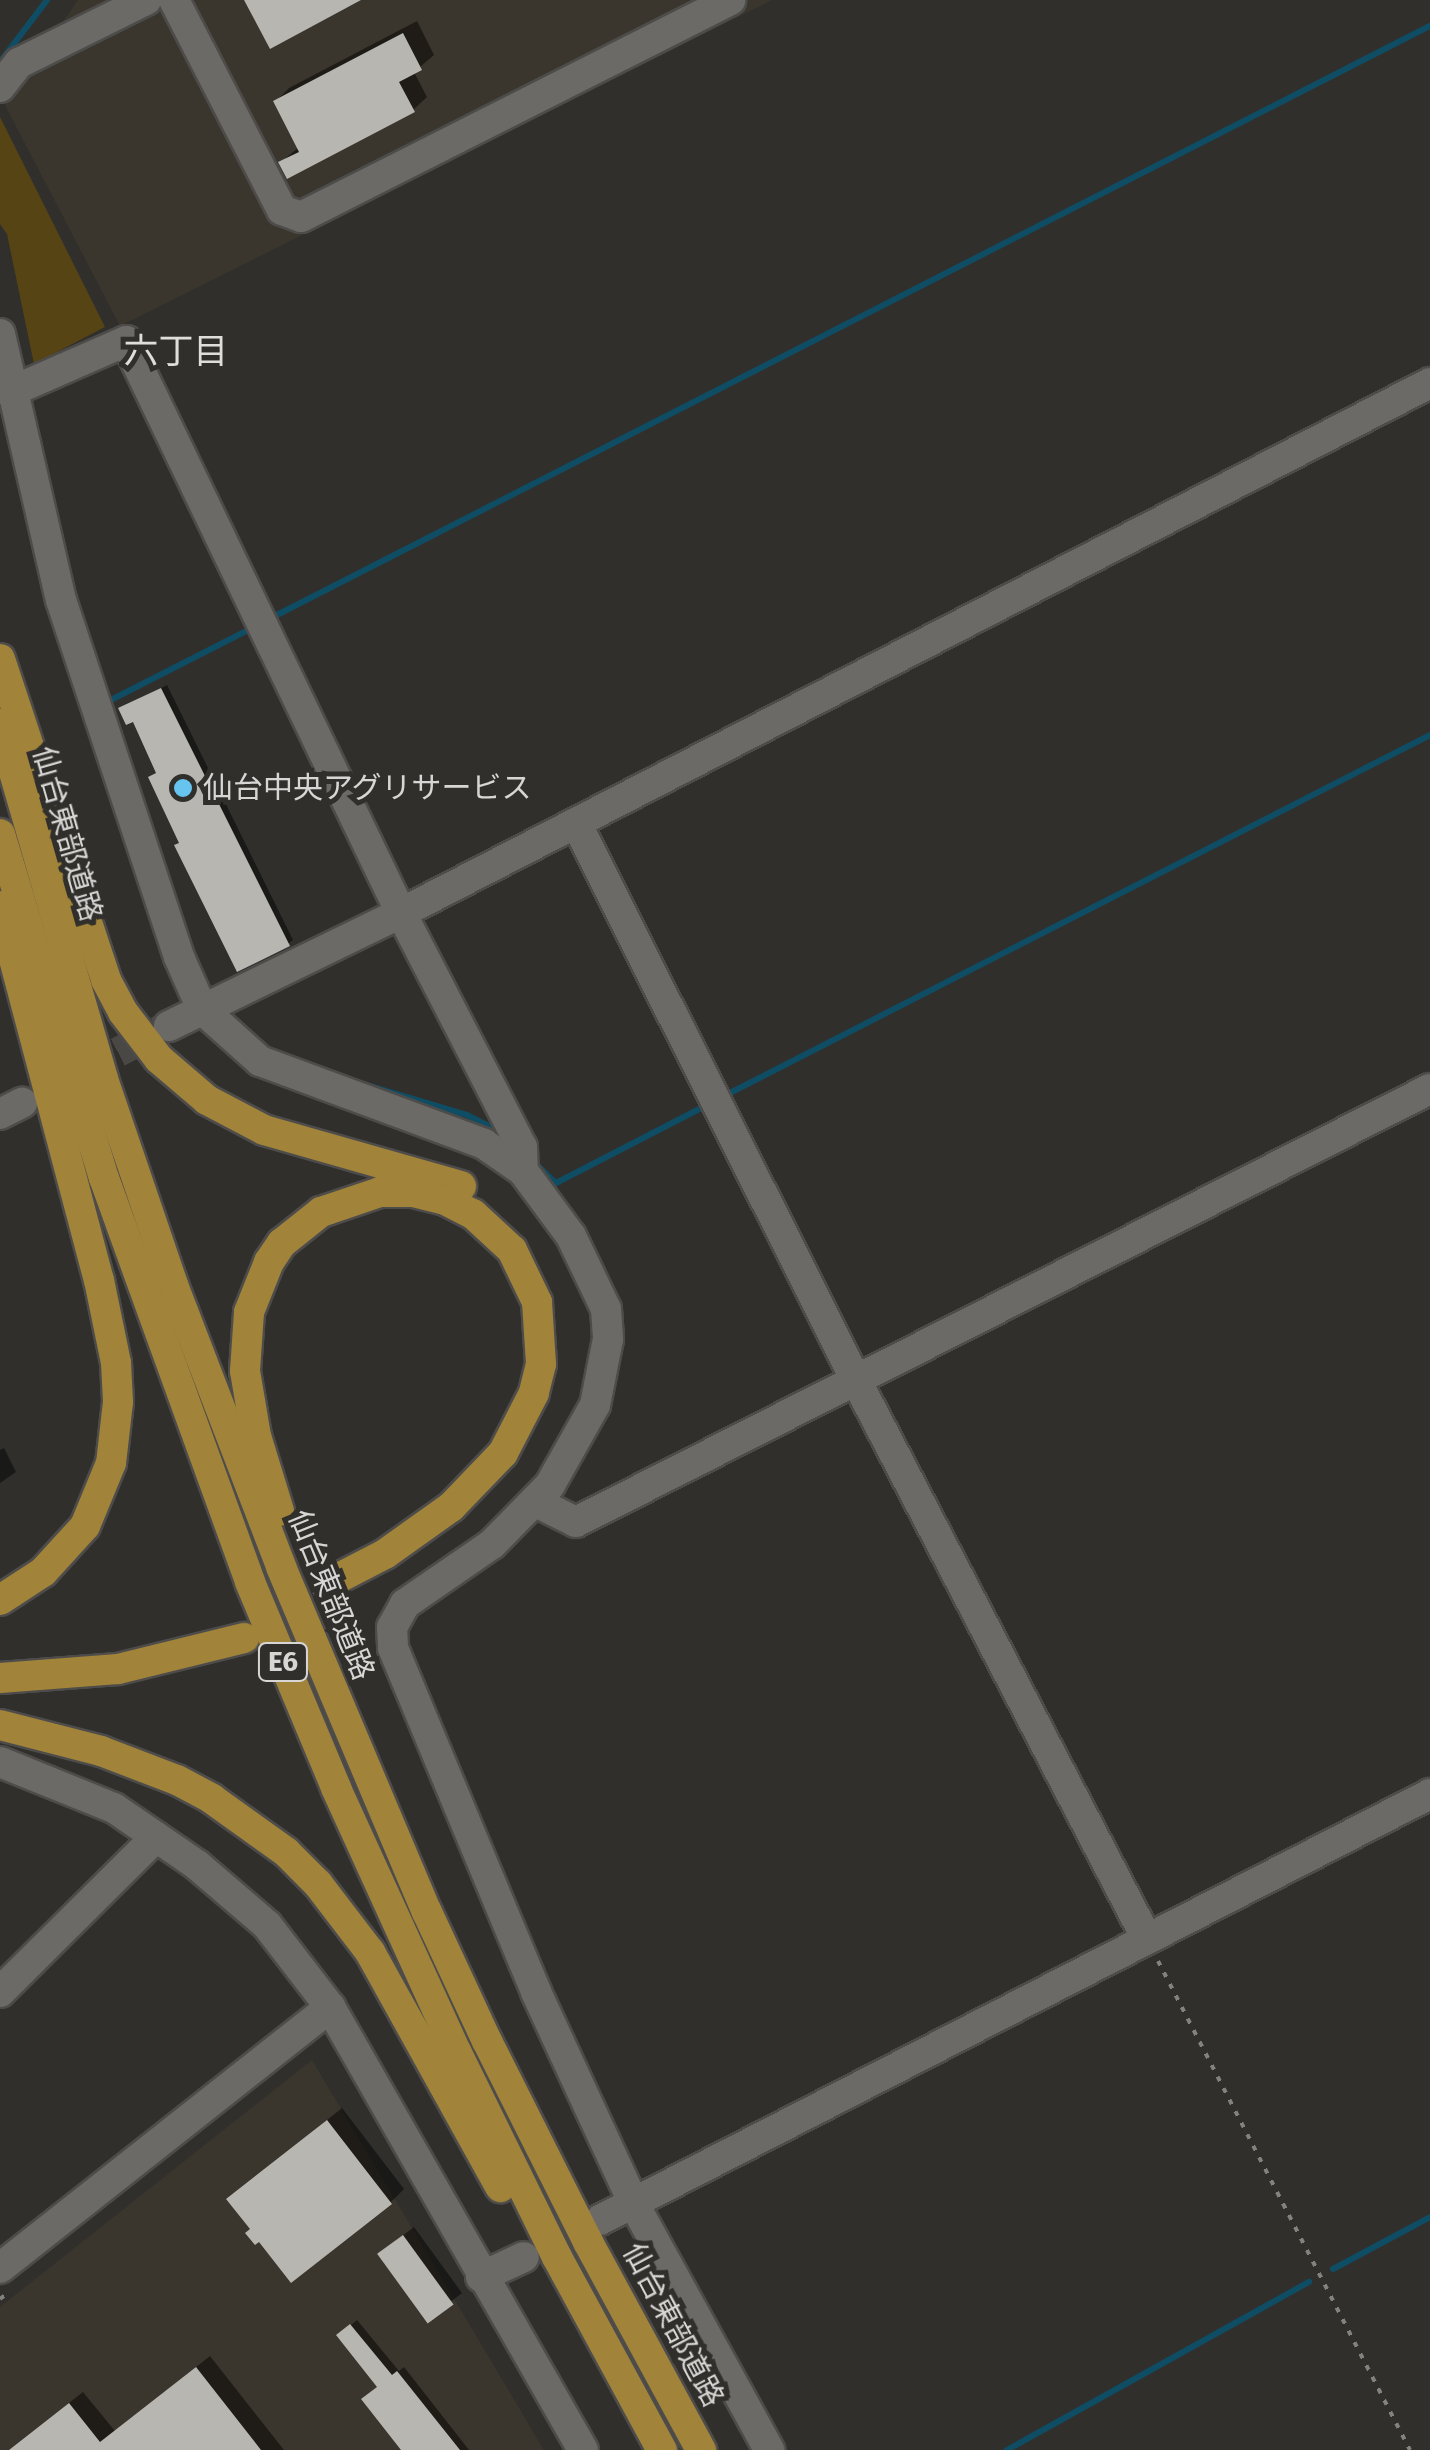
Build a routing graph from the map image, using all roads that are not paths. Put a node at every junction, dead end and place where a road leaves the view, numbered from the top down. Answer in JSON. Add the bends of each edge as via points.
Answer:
{"nodes":[{"id":1,"x":146,"y":0,"type":"edge"},
{"id":2,"x":174,"y":0,"type":"edge"},
{"id":3,"x":730,"y":0,"type":"edge"},
{"id":4,"x":0,"y":87,"type":"edge"},
{"id":5,"x":0,"y":334,"type":"edge"},
{"id":6,"x":1430,"y":383,"type":"edge"},
{"id":7,"x":10,"y":392,"type":"junction"},
{"id":8,"x":0,"y":660,"type":"edge"},
{"id":9,"x":0,"y":724,"type":"edge"},
{"id":10,"x":576,"y":823,"type":"junction"},
{"id":11,"x":0,"y":834,"type":"edge"},
{"id":12,"x":397,"y":905,"type":"junction"},
{"id":13,"x":0,"y":906,"type":"edge"},
{"id":14,"x":202,"y":1009,"type":"junction"},
{"id":15,"x":169,"y":1026,"type":"tunnel mouth"},
{"id":16,"x":1430,"y":1089,"type":"edge"},
{"id":17,"x":522,"y":1159,"type":"junction"},
{"id":18,"x":857,"y":1382,"type":"junction"},
{"id":19,"x":538,"y":1503,"type":"junction"},
{"id":20,"x":0,"y":1600,"type":"edge"},
{"id":21,"x":0,"y":1659,"type":"edge"},
{"id":22,"x":0,"y":1678,"type":"edge"},
{"id":23,"x":0,"y":1725,"type":"edge"},
{"id":24,"x":0,"y":1762,"type":"edge"},
{"id":25,"x":1430,"y":1794,"type":"edge"},
{"id":26,"x":156,"y":1837,"type":"junction"},
{"id":27,"x":427,"y":1912,"type":"junction"},
{"id":28,"x":1147,"y":1938,"type":"junction"},
{"id":29,"x":0,"y":1992,"type":"edge"},
{"id":30,"x":330,"y":2007,"type":"junction"},
{"id":31,"x":634,"y":2204,"type":"junction"},
{"id":32,"x":600,"y":2220,"type":"dead end"},
{"id":33,"x":524,"y":2256,"type":"dead end"},
{"id":34,"x":8,"y":2277,"type":"edge"},
{"id":35,"x":481,"y":2277,"type":"junction"},
{"id":36,"x":583,"y":2450,"type":"edge"},
{"id":37,"x":661,"y":2450,"type":"edge"},
{"id":38,"x":701,"y":2450,"type":"edge"},
{"id":39,"x":770,"y":2450,"type":"edge"}],
"edges":[{"from":1,"to":4,"type":"street","via":[[19,63]]},
{"from":2,"to":3,"type":"street","via":[[282,210],[302,217]]},
{"from":5,"to":7,"type":"street"},
{"from":6,"to":10,"type":"street"},
{"from":7,"to":12,"type":"street","via":[[126,340]]},
{"from":7,"to":14,"type":"street","via":[[61,600]]},
{"from":8,"to":27,"type":"highway","via":[[106,980],[159,1059],[206,1100],[264,1130],[465,1187],[524,1234],[552,1283],[560,1368],[527,1451],[460,1522],[396,1568],[331,1594],[451,1506],[504,1452],[534,1393],[541,1334],[527,1276],[494,1231],[445,1200],[380,1192],[321,1212],[282,1243],[258,1284],[245,1344],[249,1401],[271,1490],[379,1766]]},
{"from":9,"to":27,"type":"highway","name":"仙台東部道路","number":"E6","via":[[103,1079],[173,1285],[281,1567]]},
{"from":10,"to":12,"type":"street"},
{"from":10,"to":18,"type":"street"},
{"from":11,"to":37,"type":"highway","number":"E6","via":[[104,1178],[250,1582],[456,2053]]},
{"from":12,"to":14,"type":"street"},
{"from":12,"to":17,"type":"street"},
{"from":13,"to":20,"type":"highway","via":[[100,1280],[118,1402],[111,1464],[86,1526],[43,1572]]},
{"from":14,"to":15,"type":"street"},
{"from":14,"to":17,"type":"street","via":[[260,1061]]},
{"from":16,"to":18,"type":"street"},
{"from":17,"to":19,"type":"street","via":[[571,1236],[607,1324],[594,1406]]},
{"from":18,"to":19,"type":"street","via":[[576,1522]]},
{"from":18,"to":28,"type":"street"},
{"from":19,"to":31,"type":"street","via":[[398,1612],[393,1648],[536,1992]]},
{"from":21,"to":22,"type":"highway","via":[[111,1651],[241,1629],[118,1669]]},
{"from":23,"to":37,"type":"highway","via":[[177,1780],[252,1825],[318,1884],[370,1952],[542,2264]]},
{"from":24,"to":26,"type":"street","via":[[114,1808]]},
{"from":25,"to":28,"type":"street"},
{"from":26,"to":29,"type":"street"},
{"from":26,"to":30,"type":"street","via":[[267,1925]]},
{"from":27,"to":38,"type":"highway","name":"仙台東部道路","number":"E6","via":[[588,2242]]},
{"from":28,"to":31,"type":"street"},
{"from":30,"to":34,"type":"street"},
{"from":30,"to":35,"type":"street"},
{"from":31,"to":32,"type":"street"},
{"from":31,"to":39,"type":"street"},
{"from":33,"to":35,"type":"street"},
{"from":35,"to":36,"type":"street"}]}
